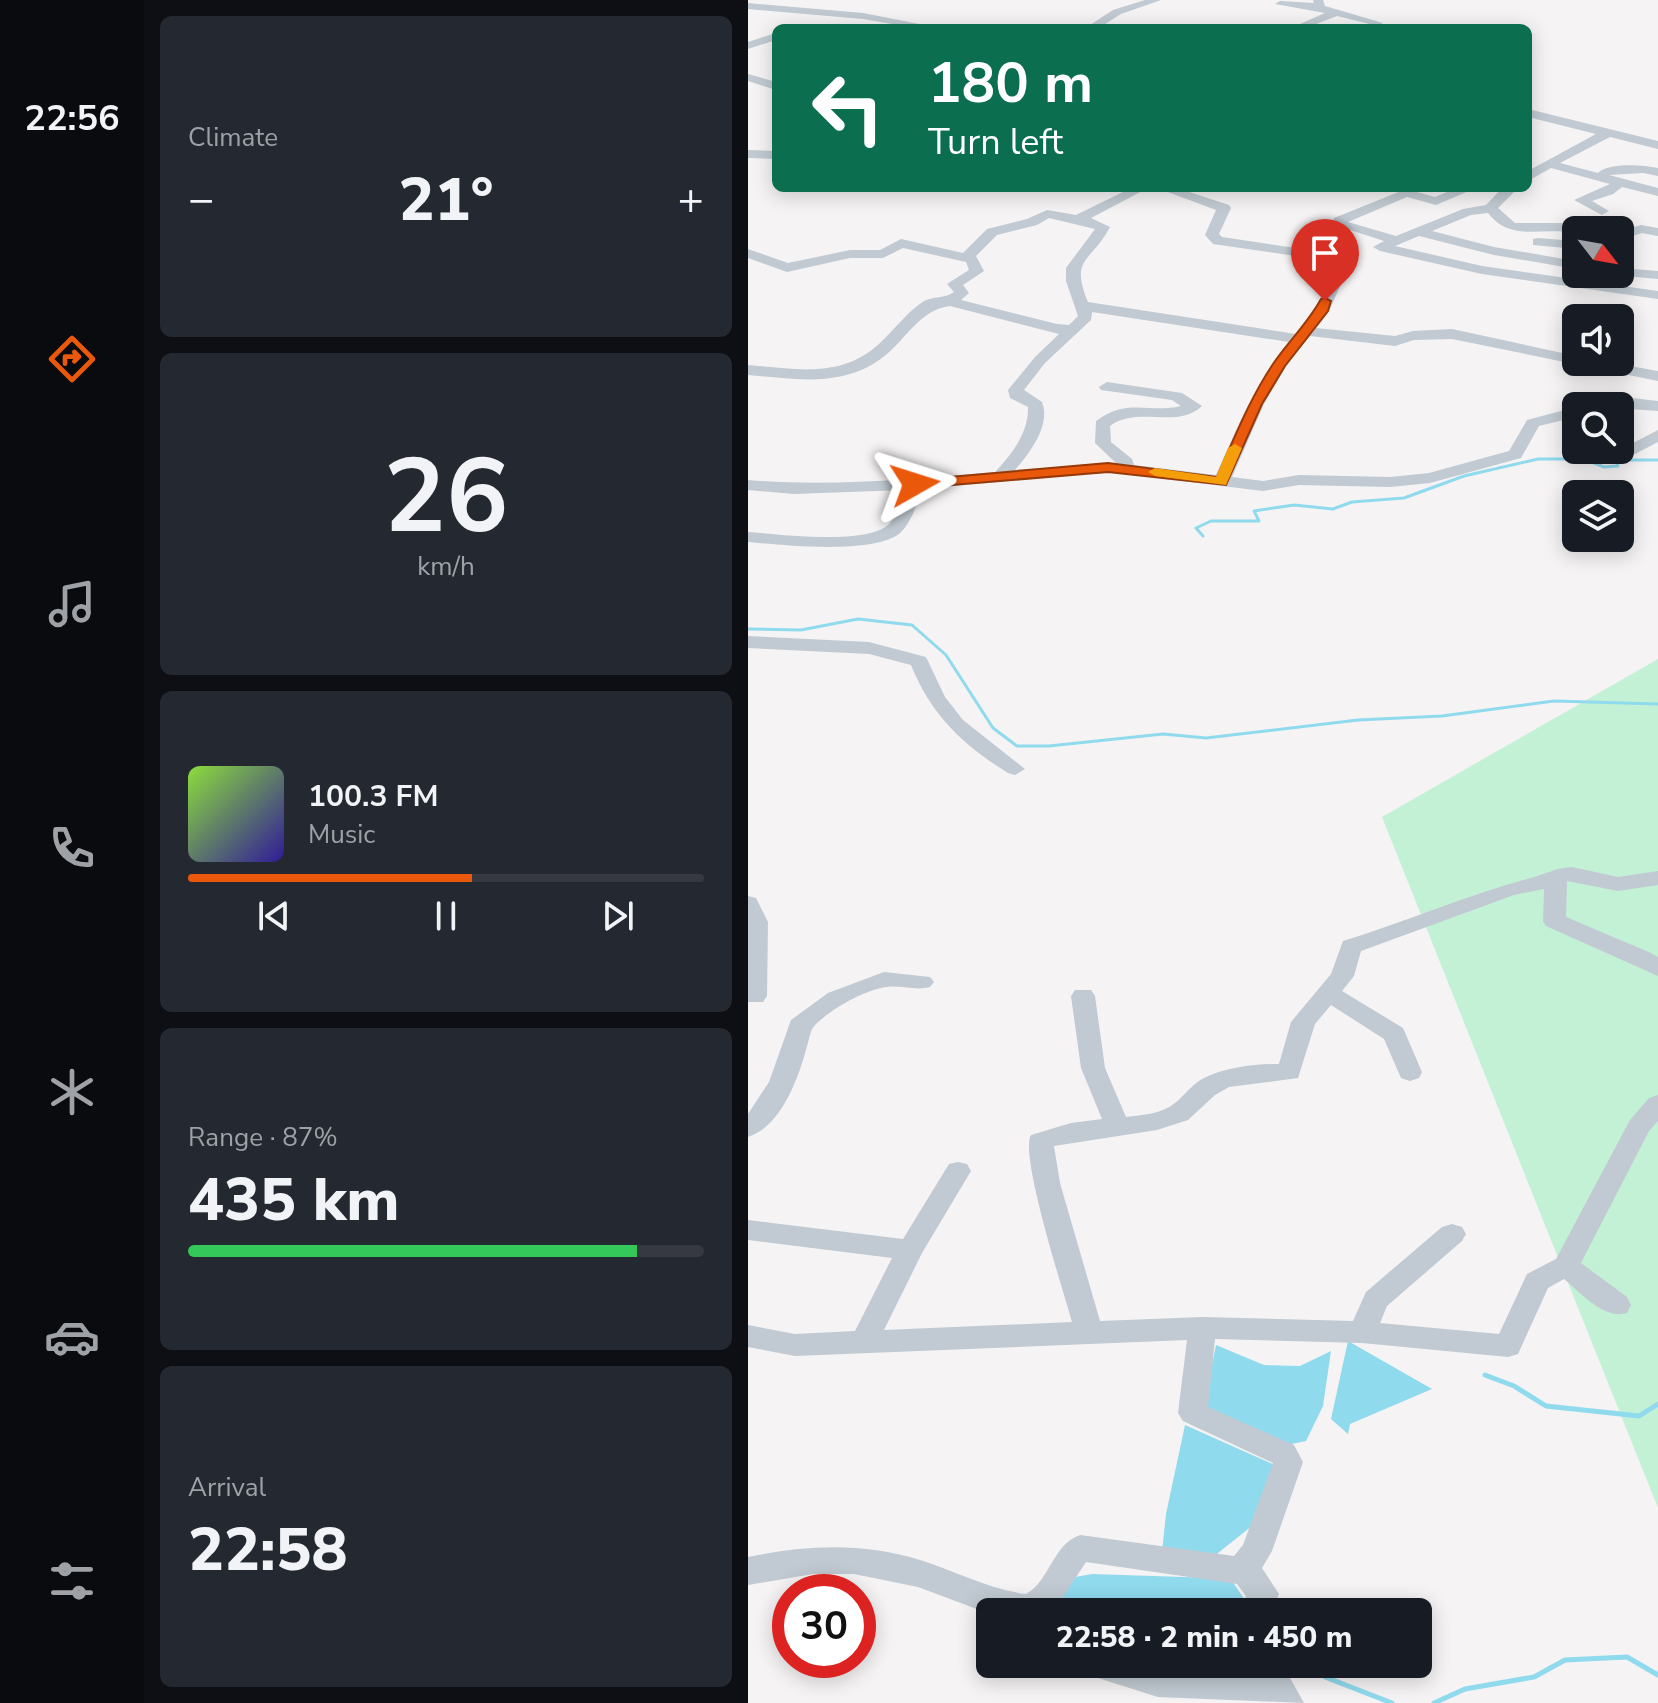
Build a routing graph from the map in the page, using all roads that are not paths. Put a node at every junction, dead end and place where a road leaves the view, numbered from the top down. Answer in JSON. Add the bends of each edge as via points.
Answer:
{"nodes":[{"id":1,"x":1156,"y":0,"type":"edge"},
{"id":2,"x":1280,"y":4,"type":"dead end"},
{"id":3,"x":1319,"y":4,"type":"edge"},
{"id":4,"x":748,"y":6,"type":"edge"},
{"id":5,"x":1334,"y":13,"type":"junction"},
{"id":6,"x":863,"y":16,"type":"junction"},
{"id":7,"x":1378,"y":23,"type":"dead end"},
{"id":8,"x":825,"y":24,"type":"edge"},
{"id":9,"x":911,"y":24,"type":"edge"},
{"id":10,"x":1097,"y":24,"type":"edge"},
{"id":11,"x":1306,"y":24,"type":"edge"},
{"id":12,"x":772,"y":37,"type":"edge"},
{"id":13,"x":748,"y":46,"type":"edge"},
{"id":14,"x":748,"y":77,"type":"edge"},
{"id":15,"x":772,"y":86,"type":"edge"},
{"id":16,"x":772,"y":86,"type":"edge"},
{"id":17,"x":754,"y":91,"type":"dead end"},
{"id":18,"x":1532,"y":114,"type":"edge"},
{"id":19,"x":1610,"y":132,"type":"junction"},
{"id":20,"x":1658,"y":145,"type":"edge"},
{"id":21,"x":748,"y":154,"type":"edge"},
{"id":22,"x":772,"y":155,"type":"edge"},
{"id":23,"x":1538,"y":164,"type":"edge"},
{"id":24,"x":1658,"y":172,"type":"edge"},
{"id":25,"x":1593,"y":175,"type":"junction"},
{"id":26,"x":1620,"y":182,"type":"junction"},
{"id":27,"x":1133,"y":192,"type":"edge"},
{"id":28,"x":1176,"y":192,"type":"edge"},
{"id":29,"x":1395,"y":192,"type":"edge"},
{"id":30,"x":1406,"y":192,"type":"edge"},
{"id":31,"x":1459,"y":192,"type":"edge"},
{"id":32,"x":1505,"y":192,"type":"edge"},
{"id":33,"x":1658,"y":192,"type":"edge"},
{"id":34,"x":1491,"y":208,"type":"junction"},
{"id":35,"x":1602,"y":211,"type":"dead end"},
{"id":36,"x":1081,"y":220,"type":"junction"},
{"id":37,"x":1562,"y":228,"type":"edge"},
{"id":38,"x":1634,"y":231,"type":"edge"},
{"id":39,"x":1419,"y":232,"type":"junction"},
{"id":40,"x":1658,"y":232,"type":"edge"},
{"id":41,"x":1397,"y":240,"type":"junction"},
{"id":42,"x":1538,"y":242,"type":"dead end"},
{"id":43,"x":1562,"y":244,"type":"edge"},
{"id":44,"x":748,"y":253,"type":"edge"},
{"id":45,"x":969,"y":259,"type":"junction"},
{"id":46,"x":1562,"y":262,"type":"edge"},
{"id":47,"x":1634,"y":273,"type":"edge"},
{"id":48,"x":1562,"y":274,"type":"edge"},
{"id":49,"x":1658,"y":275,"type":"edge"},
{"id":50,"x":1555,"y":280,"type":"junction"},
{"id":51,"x":1658,"y":295,"type":"edge"},
{"id":52,"x":950,"y":302,"type":"junction"},
{"id":53,"x":1082,"y":306,"type":"junction"},
{"id":54,"x":1074,"y":330,"type":"junction"},
{"id":55,"x":1303,"y":335,"type":"junction"},
{"id":56,"x":1562,"y":358,"type":"edge"},
{"id":57,"x":748,"y":370,"type":"edge"},
{"id":58,"x":1634,"y":372,"type":"edge"},
{"id":59,"x":1658,"y":376,"type":"edge"},
{"id":60,"x":1107,"y":387,"type":"dead end"},
{"id":61,"x":1634,"y":403,"type":"edge"},
{"id":62,"x":1658,"y":406,"type":"edge"},
{"id":63,"x":1562,"y":416,"type":"edge"},
{"id":64,"x":1658,"y":435,"type":"edge"},
{"id":65,"x":1634,"y":449,"type":"edge"},
{"id":66,"x":1124,"y":468,"type":"junction"},
{"id":67,"x":1001,"y":475,"type":"junction"},
{"id":68,"x":1221,"y":482,"type":"junction"},
{"id":69,"x":915,"y":484,"type":"junction"},
{"id":70,"x":748,"y":485,"type":"edge"},
{"id":71,"x":748,"y":537,"type":"edge"},
{"id":72,"x":748,"y":642,"type":"edge"},
{"id":73,"x":1015,"y":769,"type":"dead end"},
{"id":74,"x":1556,"y":875,"type":"junction"},
{"id":75,"x":1658,"y":878,"type":"edge"},
{"id":76,"x":748,"y":903,"type":"edge"},
{"id":77,"x":1658,"y":968,"type":"edge"},
{"id":78,"x":922,"y":982,"type":"dead end"},
{"id":79,"x":1327,"y":992,"type":"junction"},
{"id":80,"x":755,"y":996,"type":"dead end"},
{"id":81,"x":1083,"y":996,"type":"dead end"},
{"id":82,"x":1410,"y":1072,"type":"dead end"},
{"id":83,"x":1658,"y":1104,"type":"edge"},
{"id":84,"x":748,"y":1128,"type":"edge"},
{"id":85,"x":1118,"y":1128,"type":"junction"},
{"id":86,"x":958,"y":1171,"type":"dead end"},
{"id":87,"x":748,"y":1230,"type":"edge"},
{"id":88,"x":1452,"y":1234,"type":"dead end"},
{"id":89,"x":910,"y":1250,"type":"junction"},
{"id":90,"x":1566,"y":1266,"type":"junction"},
{"id":91,"x":1617,"y":1305,"type":"dead end"},
{"id":92,"x":1202,"y":1328,"type":"junction"},
{"id":93,"x":1362,"y":1332,"type":"junction"},
{"id":94,"x":1089,"y":1334,"type":"junction"},
{"id":95,"x":748,"y":1336,"type":"edge"},
{"id":96,"x":863,"y":1343,"type":"junction"},
{"id":97,"x":1244,"y":1569,"type":"junction"},
{"id":98,"x":748,"y":1571,"type":"edge"},
{"id":99,"x":986,"y":1598,"type":"edge"},
{"id":100,"x":1044,"y":1598,"type":"edge"},
{"id":101,"x":1261,"y":1598,"type":"edge"},
{"id":102,"x":1144,"y":1678,"type":"edge"},
{"id":103,"x":1199,"y":1678,"type":"edge"},
{"id":104,"x":1240,"y":1678,"type":"edge"},
{"id":105,"x":1287,"y":1703,"type":"edge"}],
"edges":[{"from":1,"to":10,"type":"street"},
{"from":2,"to":3,"type":"street"},
{"from":3,"to":5,"type":"street"},
{"from":4,"to":6,"type":"street"},
{"from":5,"to":7,"type":"street"},
{"from":5,"to":11,"type":"street"},
{"from":6,"to":8,"type":"street"},
{"from":6,"to":9,"type":"street"},
{"from":12,"to":13,"type":"street"},
{"from":14,"to":15,"type":"street"},
{"from":16,"to":17,"type":"street"},
{"from":18,"to":19,"type":"street"},
{"from":19,"to":20,"type":"street"},
{"from":19,"to":23,"type":"street"},
{"from":21,"to":22,"type":"street"},
{"from":23,"to":25,"type":"street"},
{"from":24,"to":25,"type":"street","via":[[1619,169]]},
{"from":25,"to":26,"type":"street"},
{"from":26,"to":33,"type":"street"},
{"from":26,"to":35,"type":"street","via":[[1581,200]]},
{"from":27,"to":36,"type":"street"},
{"from":28,"to":55,"type":"street","via":[[1224,208],[1213,227],[1214,240],[1345,259],[1322,311]]},
{"from":29,"to":41,"type":"street","via":[[1339,224]]},
{"from":30,"to":31,"type":"street","via":[[1436,201]]},
{"from":32,"to":34,"type":"street"},
{"from":34,"to":37,"type":"street","via":[[1496,217],[1519,229]]},
{"from":34,"to":39,"type":"street"},
{"from":36,"to":45,"type":"street","via":[[1047,214],[992,232]]},
{"from":36,"to":53,"type":"street","via":[[1103,227],[1073,268]]},
{"from":38,"to":40,"type":"street"},
{"from":39,"to":41,"type":"street"},
{"from":39,"to":46,"type":"street"},
{"from":41,"to":50,"type":"street","via":[[1380,247]]},
{"from":42,"to":43,"type":"street"},
{"from":44,"to":45,"type":"street","via":[[787,268],[833,256],[883,254],[901,243]]},
{"from":45,"to":52,"type":"street","via":[[977,271],[954,284],[962,293]]},
{"from":47,"to":49,"type":"street"},
{"from":48,"to":50,"type":"street"},
{"from":50,"to":51,"type":"street"},
{"from":52,"to":54,"type":"street"},
{"from":52,"to":57,"type":"street","via":[[930,304],[876,355],[851,369],[815,376]]},
{"from":53,"to":54,"type":"street","via":[[1086,317]]},
{"from":53,"to":55,"type":"street"},
{"from":54,"to":67,"type":"street","via":[[1016,390],[1036,405],[1037,416],[1021,455]]},
{"from":55,"to":56,"type":"street","via":[[1395,341],[1452,334]]},
{"from":55,"to":68,"type":"street","via":[[1256,404]]},
{"from":58,"to":59,"type":"street"},
{"from":60,"to":66,"type":"street","via":[[1176,396],[1194,406],[1182,413],[1118,411],[1108,418],[1102,424],[1103,443],[1126,463]]},
{"from":61,"to":62,"type":"street"},
{"from":63,"to":68,"type":"street","via":[[1533,423],[1515,454],[1430,478],[1299,480],[1263,486]]},
{"from":64,"to":65,"type":"street"},
{"from":66,"to":67,"type":"street"},
{"from":66,"to":68,"type":"street"},
{"from":67,"to":69,"type":"street"},
{"from":69,"to":70,"type":"street","via":[[794,489]]},
{"from":69,"to":71,"type":"street","via":[[893,530],[878,537]]},
{"from":72,"to":73,"type":"street","via":[[869,648],[919,661],[929,691],[957,727],[975,745]]},
{"from":74,"to":75,"type":"street","via":[[1618,884]]},
{"from":74,"to":77,"type":"street","via":[[1554,921]]},
{"from":74,"to":79,"type":"street","via":[[1351,946],[1342,976]]},
{"from":76,"to":80,"type":"street","via":[[757,922]]},
{"from":78,"to":84,"type":"street","via":[[881,980],[846,993],[808,1018],[798,1029],[765,1111]]},
{"from":79,"to":82,"type":"street","via":[[1394,1034]]},
{"from":79,"to":85,"type":"street","via":[[1303,1022],[1289,1072],[1252,1073],[1210,1085],[1173,1116]]},
{"from":81,"to":85,"type":"street","via":[[1093,1068]]},
{"from":83,"to":90,"type":"street","via":[[1639,1126]]},
{"from":85,"to":94,"type":"street","via":[[1040,1141]]},
{"from":86,"to":89,"type":"street"},
{"from":87,"to":89,"type":"street"},
{"from":88,"to":93,"type":"street","via":[[1376,1300]]},
{"from":89,"to":96,"type":"street"},
{"from":90,"to":91,"type":"street"},
{"from":90,"to":93,"type":"street","via":[[1537,1281],[1508,1346]]},
{"from":92,"to":93,"type":"street"},
{"from":92,"to":94,"type":"street"},
{"from":92,"to":97,"type":"street","via":[[1193,1413],[1283,1454],[1288,1462],[1256,1551]]},
{"from":94,"to":96,"type":"street"},
{"from":95,"to":96,"type":"street","via":[[795,1345]]},
{"from":97,"to":100,"type":"street","via":[[1080,1548]]},
{"from":97,"to":101,"type":"street"},
{"from":98,"to":99,"type":"street","via":[[814,1558],[871,1561]]},
{"from":102,"to":103,"type":"street"},
{"from":104,"to":105,"type":"street","via":[[1278,1689]]}]}
